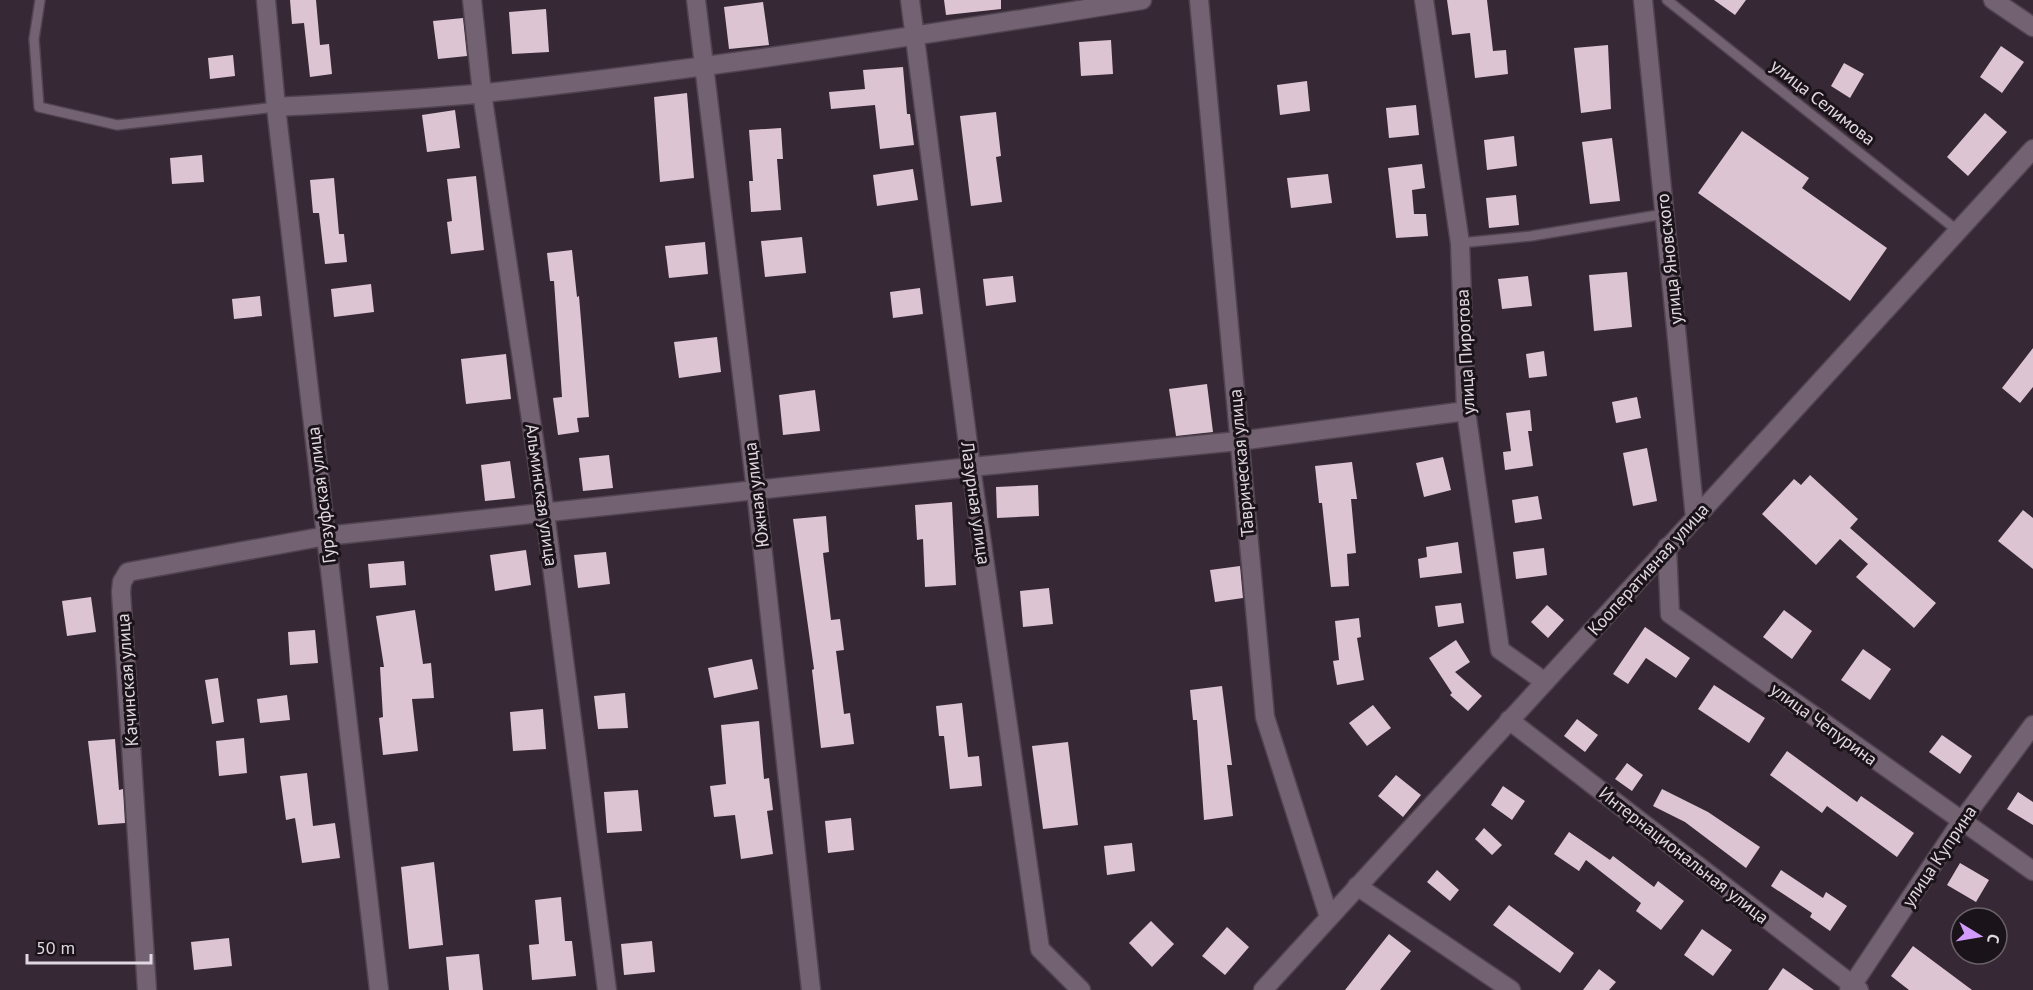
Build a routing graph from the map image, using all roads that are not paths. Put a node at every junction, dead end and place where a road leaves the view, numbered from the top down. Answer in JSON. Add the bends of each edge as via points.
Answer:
{"nodes":[{"id":1,"x":40,"y":0,"type":"edge"},
{"id":2,"x":267,"y":0,"type":"edge"},
{"id":3,"x":472,"y":0,"type":"edge"},
{"id":4,"x":696,"y":0,"type":"edge"},
{"id":5,"x":910,"y":0,"type":"edge"},
{"id":6,"x":1142,"y":0,"type":"edge"},
{"id":7,"x":1199,"y":0,"type":"edge"},
{"id":8,"x":1424,"y":0,"type":"edge"},
{"id":9,"x":1642,"y":0,"type":"edge"},
{"id":10,"x":1667,"y":0,"type":"edge"},
{"id":11,"x":1993,"y":0,"type":"edge"},
{"id":12,"x":2033,"y":27,"type":"edge"},
{"id":13,"x":915,"y":37,"type":"junction"},
{"id":14,"x":703,"y":67,"type":"junction"},
{"id":15,"x":482,"y":93,"type":"junction"},
{"id":16,"x":276,"y":107,"type":"junction"},
{"id":17,"x":2033,"y":149,"type":"edge"},
{"id":18,"x":1664,"y":214,"type":"junction"},
{"id":19,"x":1958,"y":231,"type":"junction"},
{"id":20,"x":1460,"y":243,"type":"junction"},
{"id":21,"x":1466,"y":411,"type":"junction"},
{"id":22,"x":1239,"y":441,"type":"junction"},
{"id":23,"x":971,"y":466,"type":"junction"},
{"id":24,"x":756,"y":490,"type":"junction"},
{"id":25,"x":546,"y":513,"type":"junction"},
{"id":26,"x":1695,"y":518,"type":"junction"},
{"id":27,"x":326,"y":536,"type":"junction"},
{"id":28,"x":1668,"y":547,"type":"junction"},
{"id":29,"x":1545,"y":682,"type":"junction"},
{"id":30,"x":1509,"y":720,"type":"junction"},
{"id":31,"x":2033,"y":725,"type":"edge"},
{"id":32,"x":1961,"y":822,"type":"junction"},
{"id":33,"x":2033,"y":871,"type":"edge"},
{"id":34,"x":1358,"y":886,"type":"junction"},
{"id":35,"x":1329,"y":917,"type":"junction"},
{"id":36,"x":1854,"y":989,"type":"edge"},
{"id":37,"x":147,"y":990,"type":"edge"},
{"id":38,"x":379,"y":990,"type":"edge"},
{"id":39,"x":607,"y":990,"type":"edge"},
{"id":40,"x":811,"y":990,"type":"edge"},
{"id":41,"x":1080,"y":990,"type":"edge"},
{"id":42,"x":1263,"y":990,"type":"edge"},
{"id":43,"x":1511,"y":990,"type":"edge"}],
"edges":[{"from":1,"to":16,"type":"lane","via":[[34,39],[39,107],[117,125]]},
{"from":2,"to":16,"type":"street","name":"Гурзуфская улица"},
{"from":3,"to":15,"type":"street","name":"Альминская улица"},
{"from":4,"to":14,"type":"street","name":"Южная улица"},
{"from":5,"to":13,"type":"street","name":"Лазурная улица"},
{"from":6,"to":13,"type":"street"},
{"from":7,"to":22,"type":"street","name":"Таврическая улица"},
{"from":8,"to":20,"type":"street","name":"улица Пирогова"},
{"from":9,"to":18,"type":"street","name":"улица Яновского"},
{"from":10,"to":19,"type":"lane","name":"улица Селимова"},
{"from":11,"to":12,"type":"street"},
{"from":13,"to":14,"type":"street"},
{"from":13,"to":23,"type":"street","name":"Лазурная улица"},
{"from":14,"to":15,"type":"street"},
{"from":14,"to":24,"type":"street","name":"Южная улица"},
{"from":15,"to":16,"type":"street"},
{"from":15,"to":25,"type":"street","name":"Альминская улица"},
{"from":16,"to":27,"type":"street","name":"Гурзуфская улица"},
{"from":17,"to":19,"type":"street","name":"Кооперативная улица"},
{"from":18,"to":20,"type":"lane","via":[[1531,236]]},
{"from":18,"to":26,"type":"street","name":"улица Яновского"},
{"from":19,"to":26,"type":"street","name":"Кооперативная улица"},
{"from":20,"to":21,"type":"street","name":"улица Пирогова"},
{"from":21,"to":22,"type":"street","name":"Качинская улица"},
{"from":21,"to":29,"type":"street","name":"улица Пирогова","via":[[1500,650]]},
{"from":22,"to":23,"type":"street","name":"Качинская улица"},
{"from":22,"to":35,"type":"street","name":"Таврическая улица","via":[[1265,717]]},
{"from":23,"to":24,"type":"street","name":"Качинская улица"},
{"from":23,"to":41,"type":"street","name":"Лазурная улица","via":[[1040,949]]},
{"from":24,"to":25,"type":"street","name":"Качинская улица"},
{"from":24,"to":40,"type":"street","name":"Южная улица"},
{"from":25,"to":27,"type":"street","name":"Качинская улица"},
{"from":25,"to":39,"type":"street","name":"Альминская улица"},
{"from":26,"to":28,"type":"street","name":"Кооперативная улица"},
{"from":27,"to":37,"type":"street","name":"Качинская улица","via":[[128,572],[122,582]]},
{"from":27,"to":38,"type":"street","name":"Гурзуфская улица"},
{"from":28,"to":29,"type":"street","name":"Кооперативная улица"},
{"from":28,"to":32,"type":"street","name":"улица Чепурина","via":[[1670,614]]},
{"from":29,"to":30,"type":"street","name":"Кооперативная улица"},
{"from":30,"to":34,"type":"street","name":"Кооперативная улица"},
{"from":30,"to":36,"type":"street","name":"Интернациональная улица"},
{"from":31,"to":32,"type":"street","name":"улица Куприна"},
{"from":32,"to":33,"type":"street","name":"улица Чепурина"},
{"from":32,"to":36,"type":"street","name":"улица Куприна"},
{"from":34,"to":35,"type":"street","name":"Кооперативная улица"},
{"from":34,"to":43,"type":"street"},
{"from":35,"to":42,"type":"street","name":"Кооперативная улица"}]}
